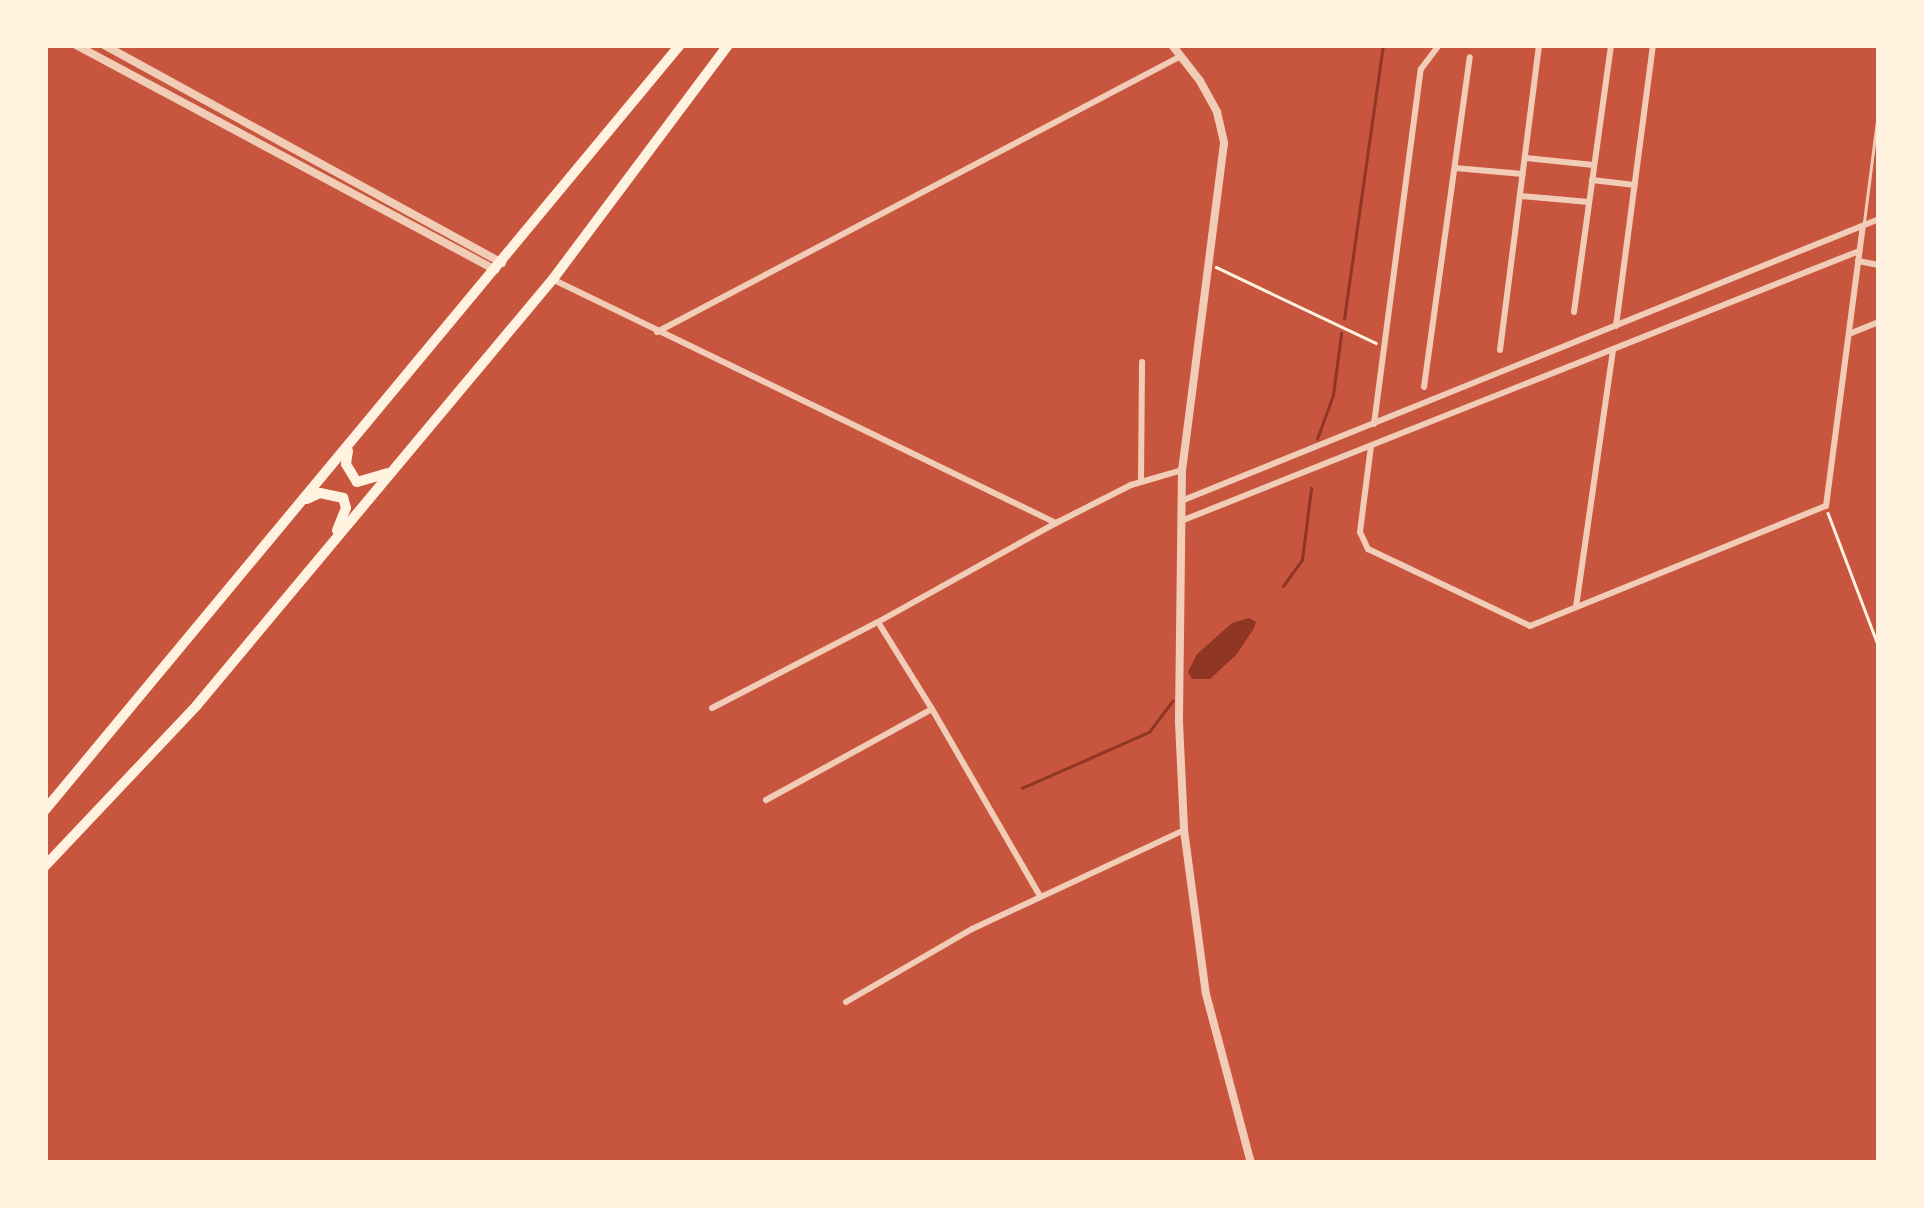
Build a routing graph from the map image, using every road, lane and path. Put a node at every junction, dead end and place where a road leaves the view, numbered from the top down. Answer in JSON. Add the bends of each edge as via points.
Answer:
{"nodes":[{"id":1,"x":76,"y":45,"type":"edge"},
{"id":2,"x":104,"y":45,"type":"edge"},
{"id":3,"x":680,"y":45,"type":"edge"},
{"id":4,"x":728,"y":45,"type":"edge"},
{"id":5,"x":1172,"y":45,"type":"edge"},
{"id":6,"x":1439,"y":45,"type":"edge"},
{"id":7,"x":1539,"y":45,"type":"edge"},
{"id":8,"x":1612,"y":45,"type":"edge"},
{"id":9,"x":1653,"y":45,"type":"edge"},
{"id":10,"x":1181,"y":56,"type":"junction"},
{"id":11,"x":1470,"y":57,"type":"dead end"},
{"id":12,"x":1879,"y":105,"type":"edge"},
{"id":13,"x":1526,"y":158,"type":"junction"},
{"id":14,"x":1594,"y":165,"type":"junction"},
{"id":15,"x":1455,"y":168,"type":"junction"},
{"id":16,"x":1523,"y":174,"type":"junction"},
{"id":17,"x":1592,"y":180,"type":"junction"},
{"id":18,"x":1634,"y":185,"type":"junction"},
{"id":19,"x":1520,"y":196,"type":"junction"},
{"id":20,"x":1589,"y":202,"type":"junction"},
{"id":21,"x":1879,"y":219,"type":"edge"},
{"id":22,"x":1863,"y":225,"type":"junction"},
{"id":23,"x":1859,"y":251,"type":"junction"},
{"id":24,"x":1858,"y":261,"type":"junction"},
{"id":25,"x":1206,"y":262,"type":"junction"},
{"id":26,"x":1879,"y":265,"type":"edge"},
{"id":27,"x":499,"y":267,"type":"junction"},
{"id":28,"x":552,"y":280,"type":"junction"},
{"id":29,"x":1574,"y":312,"type":"dead end"},
{"id":30,"x":1879,"y":322,"type":"edge"},
{"id":31,"x":1616,"y":326,"type":"junction"},
{"id":32,"x":657,"y":332,"type":"junction"},
{"id":33,"x":1849,"y":334,"type":"junction"},
{"id":34,"x":1382,"y":346,"type":"junction"},
{"id":35,"x":1500,"y":350,"type":"dead end"},
{"id":36,"x":1613,"y":350,"type":"junction"},
{"id":37,"x":1142,"y":362,"type":"dead end"},
{"id":38,"x":1424,"y":387,"type":"dead end"},
{"id":39,"x":1374,"y":424,"type":"junction"},
{"id":40,"x":350,"y":445,"type":"junction"},
{"id":41,"x":1371,"y":446,"type":"junction"},
{"id":42,"x":396,"y":467,"type":"junction"},
{"id":43,"x":1182,"y":470,"type":"junction"},
{"id":44,"x":1141,"y":481,"type":"junction"},
{"id":45,"x":1181,"y":501,"type":"junction"},
{"id":46,"x":302,"y":502,"type":"junction"},
{"id":47,"x":1826,"y":506,"type":"junction"},
{"id":48,"x":1181,"y":521,"type":"junction"},
{"id":49,"x":1056,"y":523,"type":"junction"},
{"id":50,"x":315,"y":565,"type":"junction"},
{"id":51,"x":1576,"y":608,"type":"junction"},
{"id":52,"x":878,"y":622,"type":"junction"},
{"id":53,"x":1879,"y":647,"type":"edge"},
{"id":54,"x":712,"y":708,"type":"dead end"},
{"id":55,"x":932,"y":710,"type":"junction"},
{"id":56,"x":766,"y":800,"type":"dead end"},
{"id":57,"x":45,"y":810,"type":"edge"},
{"id":58,"x":1184,"y":830,"type":"junction"},
{"id":59,"x":45,"y":866,"type":"edge"},
{"id":60,"x":1040,"y":896,"type":"junction"},
{"id":61,"x":846,"y":1002,"type":"dead end"},
{"id":62,"x":1251,"y":1163,"type":"edge"}],
"edges":[{"from":1,"to":27,"type":"street"},
{"from":2,"to":27,"type":"street"},
{"from":3,"to":27,"type":"highway"},
{"from":4,"to":28,"type":"highway"},
{"from":5,"to":10,"type":"street"},
{"from":6,"to":34,"type":"street","via":[[1421,69]]},
{"from":7,"to":13,"type":"street"},
{"from":8,"to":14,"type":"street"},
{"from":9,"to":18,"type":"street"},
{"from":10,"to":25,"type":"street","via":[[1217,112],[1224,142]]},
{"from":10,"to":32,"type":"street"},
{"from":11,"to":15,"type":"street"},
{"from":12,"to":22,"type":"lane"},
{"from":13,"to":14,"type":"street"},
{"from":13,"to":16,"type":"street"},
{"from":14,"to":17,"type":"street"},
{"from":15,"to":16,"type":"street"},
{"from":15,"to":38,"type":"street"},
{"from":16,"to":19,"type":"street"},
{"from":17,"to":18,"type":"street"},
{"from":17,"to":20,"type":"street"},
{"from":18,"to":31,"type":"street"},
{"from":19,"to":20,"type":"street"},
{"from":19,"to":35,"type":"street"},
{"from":20,"to":29,"type":"street"},
{"from":21,"to":22,"type":"street"},
{"from":22,"to":23,"type":"street"},
{"from":22,"to":31,"type":"street"},
{"from":23,"to":24,"type":"street"},
{"from":23,"to":36,"type":"street"},
{"from":24,"to":26,"type":"street"},
{"from":24,"to":33,"type":"street"},
{"from":25,"to":34,"type":"path"},
{"from":25,"to":43,"type":"street"},
{"from":27,"to":40,"type":"highway"},
{"from":28,"to":32,"type":"street"},
{"from":28,"to":42,"type":"highway"},
{"from":30,"to":33,"type":"street"},
{"from":31,"to":39,"type":"street"},
{"from":32,"to":49,"type":"street"},
{"from":33,"to":47,"type":"street"},
{"from":34,"to":39,"type":"street"},
{"from":36,"to":41,"type":"street"},
{"from":36,"to":51,"type":"street"},
{"from":37,"to":44,"type":"street"},
{"from":39,"to":45,"type":"street"},
{"from":40,"to":42,"type":"highway","via":[[346,464],[357,482]]},
{"from":40,"to":46,"type":"highway"},
{"from":41,"to":48,"type":"street"},
{"from":41,"to":51,"type":"street","via":[[1360,532],[1368,548],[1522,624],[1544,623]]},
{"from":42,"to":50,"type":"highway"},
{"from":43,"to":44,"type":"street"},
{"from":43,"to":45,"type":"street"},
{"from":44,"to":49,"type":"street"},
{"from":45,"to":48,"type":"street"},
{"from":46,"to":50,"type":"highway","via":[[325,492],[346,505]]},
{"from":46,"to":57,"type":"highway"},
{"from":47,"to":51,"type":"street"},
{"from":47,"to":53,"type":"path"},
{"from":48,"to":58,"type":"street"},
{"from":49,"to":52,"type":"street"},
{"from":50,"to":59,"type":"highway","via":[[197,706]]},
{"from":52,"to":54,"type":"street"},
{"from":52,"to":55,"type":"street"},
{"from":55,"to":56,"type":"street"},
{"from":55,"to":60,"type":"street"},
{"from":58,"to":60,"type":"street"},
{"from":58,"to":62,"type":"street","via":[[1206,994]]},
{"from":60,"to":61,"type":"street"}]}
